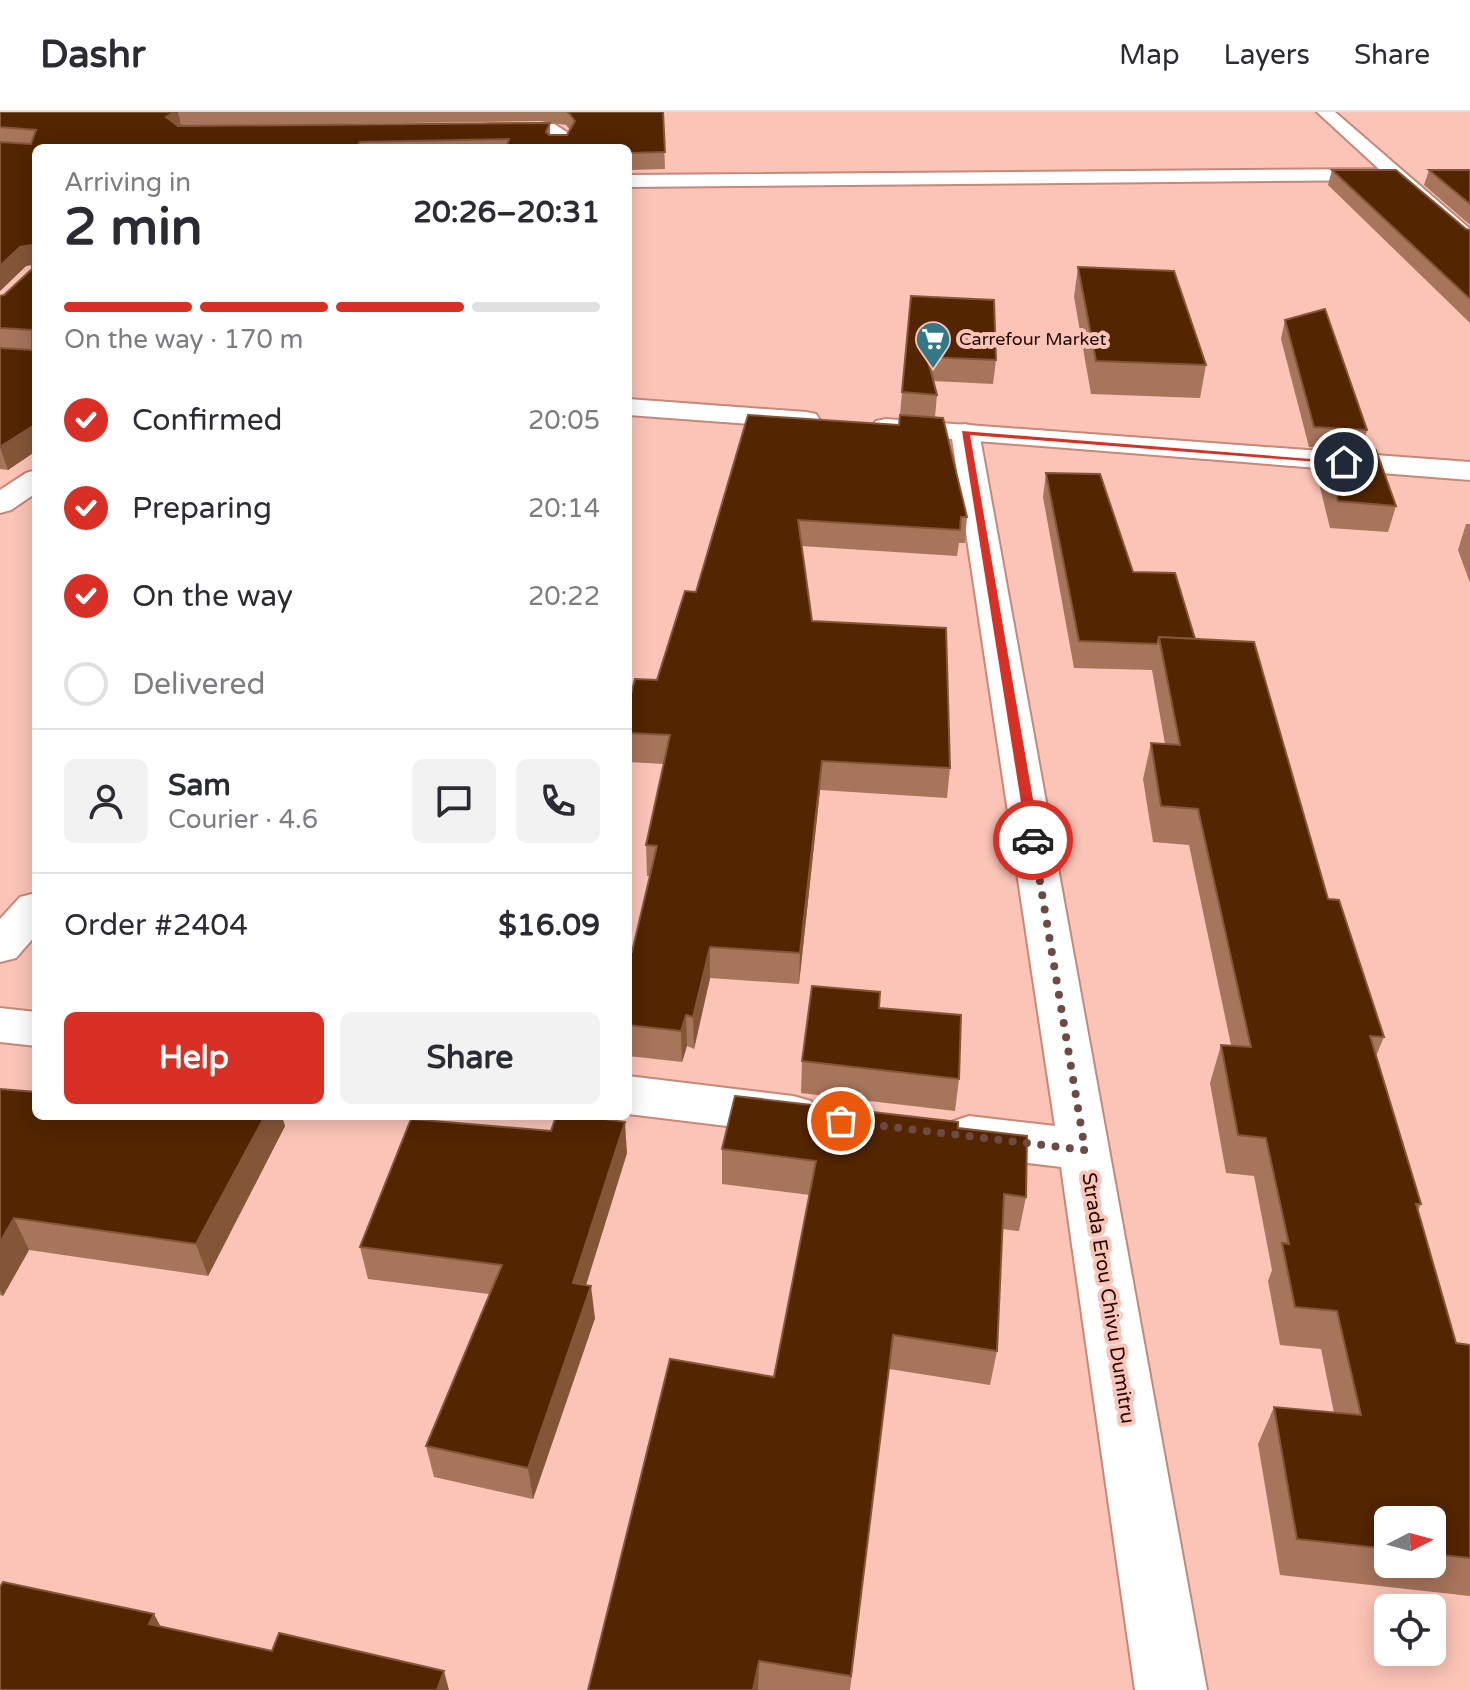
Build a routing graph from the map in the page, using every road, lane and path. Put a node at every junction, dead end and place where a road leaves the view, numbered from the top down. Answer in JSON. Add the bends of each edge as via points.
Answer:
{"nodes":[{"id":1,"x":1325,"y":112,"type":"edge"},
{"id":2,"x":478,"y":130,"type":"edge"},
{"id":3,"x":561,"y":144,"type":"edge"},
{"id":4,"x":1392,"y":174,"type":"junction"},
{"id":5,"x":632,"y":181,"type":"edge"},
{"id":6,"x":1470,"y":240,"type":"edge"},
{"id":7,"x":632,"y":407,"type":"edge"},
{"id":8,"x":831,"y":422,"type":"edge"},
{"id":9,"x":862,"y":425,"type":"edge"},
{"id":10,"x":965,"y":432,"type":"junction"},
{"id":11,"x":1470,"y":471,"type":"edge"},
{"id":12,"x":32,"y":482,"type":"edge"},
{"id":13,"x":0,"y":504,"type":"edge"},
{"id":14,"x":32,"y":911,"type":"edge"},
{"id":15,"x":0,"y":947,"type":"edge"},
{"id":16,"x":0,"y":1025,"type":"edge"},
{"id":17,"x":32,"y":1029,"type":"edge"},
{"id":18,"x":632,"y":1095,"type":"edge"},
{"id":19,"x":833,"y":1120,"type":"edge"},
{"id":20,"x":928,"y":1131,"type":"edge"},
{"id":21,"x":1085,"y":1150,"type":"junction"},
{"id":22,"x":1171,"y":1690,"type":"edge"}],
"edges":[{"from":1,"to":4,"type":"street"},
{"from":2,"to":3,"type":"street","via":[[554,129],[564,136]]},
{"from":4,"to":5,"type":"street"},
{"from":4,"to":6,"type":"street"},
{"from":7,"to":8,"type":"street"},
{"from":9,"to":10,"type":"street"},
{"from":10,"to":11,"type":"street"},
{"from":10,"to":21,"type":"street","name":"Strada Erou Chivu Dumitru"},
{"from":12,"to":13,"type":"street"},
{"from":14,"to":15,"type":"street"},
{"from":16,"to":17,"type":"street"},
{"from":18,"to":19,"type":"street"},
{"from":20,"to":21,"type":"street"},
{"from":21,"to":22,"type":"street","name":"Strada Erou Chivu Dumitru"}]}
